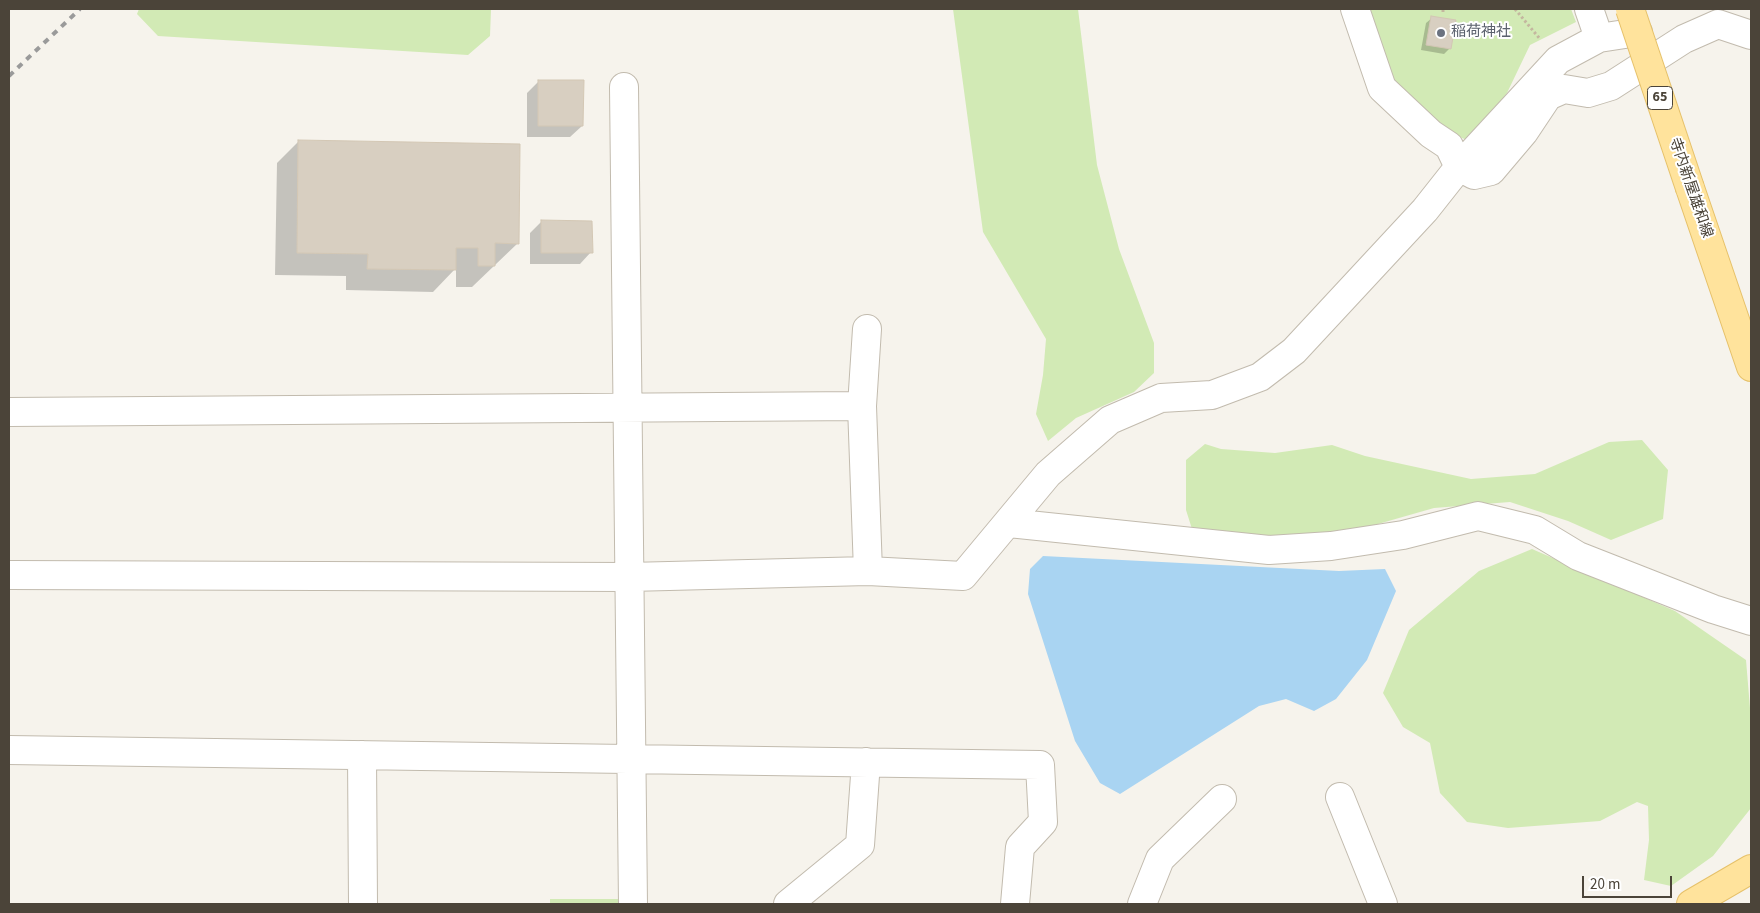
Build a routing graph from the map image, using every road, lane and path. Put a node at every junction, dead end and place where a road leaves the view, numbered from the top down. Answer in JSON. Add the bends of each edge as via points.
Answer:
{"nodes":[{"id":1,"x":1355,"y":9,"type":"edge"},
{"id":2,"x":1515,"y":9,"type":"edge"},
{"id":3,"x":1589,"y":9,"type":"edge"},
{"id":4,"x":1634,"y":20,"type":"edge"},
{"id":5,"x":1751,"y":35,"type":"edge"},
{"id":6,"x":1599,"y":38,"type":"junction"},
{"id":7,"x":1541,"y":41,"type":"dead end"},
{"id":8,"x":624,"y":87,"type":"dead end"},
{"id":9,"x":1459,"y":167,"type":"junction"},
{"id":10,"x":867,"y":329,"type":"dead end"},
{"id":11,"x":1751,"y":367,"type":"edge"},
{"id":12,"x":862,"y":406,"type":"junction"},
{"id":13,"x":627,"y":408,"type":"junction"},
{"id":14,"x":9,"y":412,"type":"edge"},
{"id":15,"x":1009,"y":523,"type":"junction"},
{"id":16,"x":868,"y":571,"type":"junction"},
{"id":17,"x":9,"y":574,"type":"edge"},
{"id":18,"x":629,"y":577,"type":"junction"},
{"id":19,"x":1751,"y":621,"type":"edge"},
{"id":20,"x":9,"y":750,"type":"edge"},
{"id":21,"x":362,"y":755,"type":"junction"},
{"id":22,"x":632,"y":759,"type":"junction"},
{"id":23,"x":866,"y":762,"type":"junction"},
{"id":24,"x":1340,"y":797,"type":"dead end"},
{"id":25,"x":1222,"y":799,"type":"dead end"},
{"id":26,"x":1751,"y":868,"type":"edge"},
{"id":27,"x":363,"y":904,"type":"edge"},
{"id":28,"x":633,"y":904,"type":"edge"},
{"id":29,"x":788,"y":904,"type":"edge"},
{"id":30,"x":1015,"y":904,"type":"edge"},
{"id":31,"x":1142,"y":904,"type":"edge"},
{"id":32,"x":1383,"y":904,"type":"edge"},
{"id":33,"x":1691,"y":904,"type":"edge"}],
"edges":[{"from":1,"to":9,"type":"street","via":[[1382,88],[1424,128],[1449,146]]},
{"from":2,"to":7,"type":"path"},
{"from":3,"to":6,"type":"street"},
{"from":4,"to":6,"type":"street"},
{"from":4,"to":11,"type":"main road","name":"寺内新屋雄和線","number":"65","bridge":true},
{"from":5,"to":9,"type":"street","via":[[1718,24],[1684,39],[1612,86],[1588,94],[1564,89],[1548,96],[1524,132],[1491,171],[1474,175]]},
{"from":6,"to":9,"type":"street","via":[[1558,60]]},
{"from":8,"to":13,"type":"street"},
{"from":9,"to":15,"type":"street","via":[[1425,210],[1294,352],[1260,377],[1212,395],[1161,398],[1110,420],[1048,474]]},
{"from":10,"to":12,"type":"street"},
{"from":12,"to":13,"type":"street"},
{"from":12,"to":16,"type":"street"},
{"from":13,"to":14,"type":"street"},
{"from":13,"to":18,"type":"street"},
{"from":15,"to":16,"type":"street","via":[[963,576]]},
{"from":15,"to":19,"type":"street","via":[[1269,550],[1403,536],[1478,516],[1535,530],[1578,556]]},
{"from":16,"to":18,"type":"street"},
{"from":17,"to":18,"type":"street"},
{"from":18,"to":22,"type":"street"},
{"from":20,"to":21,"type":"street"},
{"from":21,"to":22,"type":"street"},
{"from":21,"to":27,"type":"street"},
{"from":22,"to":23,"type":"street"},
{"from":22,"to":28,"type":"street"},
{"from":23,"to":29,"type":"street","via":[[860,845]]},
{"from":23,"to":30,"type":"street","via":[[1040,765],[1043,822],[1020,847]]},
{"from":24,"to":32,"type":"street"},
{"from":25,"to":31,"type":"street","via":[[1160,859]]},
{"from":26,"to":33,"type":"main road"}]}
